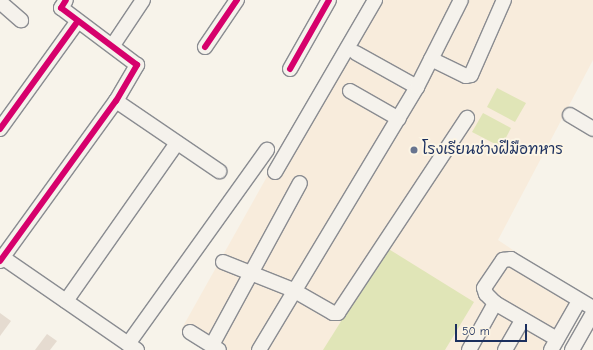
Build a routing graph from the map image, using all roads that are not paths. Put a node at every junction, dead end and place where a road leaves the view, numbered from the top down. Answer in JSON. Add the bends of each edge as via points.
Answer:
{"nodes":[{"id":1,"x":66,"y":0,"type":"edge"},
{"id":2,"x":143,"y":0,"type":"edge"},
{"id":3,"x":237,"y":0,"type":"edge"},
{"id":4,"x":329,"y":0,"type":"edge"},
{"id":5,"x":375,"y":0,"type":"edge"},
{"id":6,"x":461,"y":0,"type":"edge"},
{"id":7,"x":504,"y":0,"type":"edge"},
{"id":8,"x":0,"y":2,"type":"edge"},
{"id":9,"x":20,"y":20,"type":"dead end"},
{"id":10,"x":78,"y":21,"type":"junction"},
{"id":11,"x":113,"y":45,"type":"junction"},
{"id":12,"x":205,"y":47,"type":"dead end"},
{"id":13,"x":356,"y":53,"type":"dead end"},
{"id":14,"x":432,"y":59,"type":"junction"},
{"id":15,"x":290,"y":69,"type":"dead end"},
{"id":16,"x":417,"y":87,"type":"junction"},
{"id":17,"x":350,"y":91,"type":"dead end"},
{"id":18,"x":116,"y":101,"type":"junction"},
{"id":19,"x":570,"y":115,"type":"dead end"},
{"id":20,"x":466,"y":118,"type":"dead end"},
{"id":21,"x":399,"y":119,"type":"junction"},
{"id":22,"x":0,"y":129,"type":"edge"},
{"id":23,"x":593,"y":129,"type":"edge"},
{"id":24,"x":177,"y":143,"type":"junction"},
{"id":25,"x":267,"y":150,"type":"dead end"},
{"id":26,"x":219,"y":171,"type":"dead end"},
{"id":27,"x":275,"y":172,"type":"dead end"},
{"id":28,"x":300,"y":183,"type":"dead end"},
{"id":29,"x":1,"y":259,"type":"edge"},
{"id":30,"x":223,"y":262,"type":"dead end"},
{"id":31,"x":249,"y":274,"type":"junction"},
{"id":32,"x":293,"y":290,"type":"junction"},
{"id":33,"x":579,"y":301,"type":"junction"},
{"id":34,"x":66,"y":302,"type":"junction"},
{"id":35,"x":495,"y":303,"type":"junction"},
{"id":36,"x":593,"y":308,"type":"edge"},
{"id":37,"x":593,"y":312,"type":"edge"},
{"id":38,"x":522,"y":320,"type":"junction"},
{"id":39,"x":190,"y":332,"type":"dead end"},
{"id":40,"x":554,"y":345,"type":"edge"},
{"id":41,"x":133,"y":347,"type":"edge"},
{"id":42,"x":215,"y":348,"type":"edge"},
{"id":43,"x":577,"y":348,"type":"edge"},
{"id":44,"x":260,"y":350,"type":"edge"},
{"id":45,"x":469,"y":350,"type":"edge"},
{"id":46,"x":506,"y":350,"type":"edge"}],
"edges":[{"from":1,"to":10,"type":"street","via":[[61,8]]},
{"from":2,"to":11,"type":"street"},
{"from":3,"to":12,"type":"street"},
{"from":4,"to":15,"type":"street"},
{"from":5,"to":27,"type":"street"},
{"from":6,"to":14,"type":"street"},
{"from":7,"to":14,"type":"street","via":[[471,75],[466,76]]},
{"from":8,"to":9,"type":"street"},
{"from":10,"to":11,"type":"street"},
{"from":10,"to":22,"type":"street"},
{"from":11,"to":18,"type":"street","via":[[137,65]]},
{"from":13,"to":16,"type":"street"},
{"from":14,"to":16,"type":"street"},
{"from":16,"to":21,"type":"street"},
{"from":17,"to":21,"type":"street"},
{"from":18,"to":24,"type":"street"},
{"from":18,"to":29,"type":"street"},
{"from":19,"to":23,"type":"street"},
{"from":20,"to":32,"type":"street","via":[[342,310],[333,313]]},
{"from":21,"to":32,"type":"street"},
{"from":24,"to":26,"type":"street"},
{"from":24,"to":34,"type":"street"},
{"from":25,"to":41,"type":"street"},
{"from":28,"to":31,"type":"street"},
{"from":29,"to":34,"type":"street"},
{"from":30,"to":31,"type":"street"},
{"from":31,"to":32,"type":"street"},
{"from":31,"to":42,"type":"street"},
{"from":32,"to":44,"type":"street"},
{"from":33,"to":35,"type":"street","via":[[507,258],[484,288]]},
{"from":33,"to":36,"type":"street"},
{"from":33,"to":40,"type":"street"},
{"from":34,"to":41,"type":"street"},
{"from":35,"to":38,"type":"street"},
{"from":35,"to":45,"type":"street"},
{"from":37,"to":43,"type":"street"},
{"from":38,"to":40,"type":"street"},
{"from":38,"to":46,"type":"street"},
{"from":39,"to":42,"type":"street"}]}
